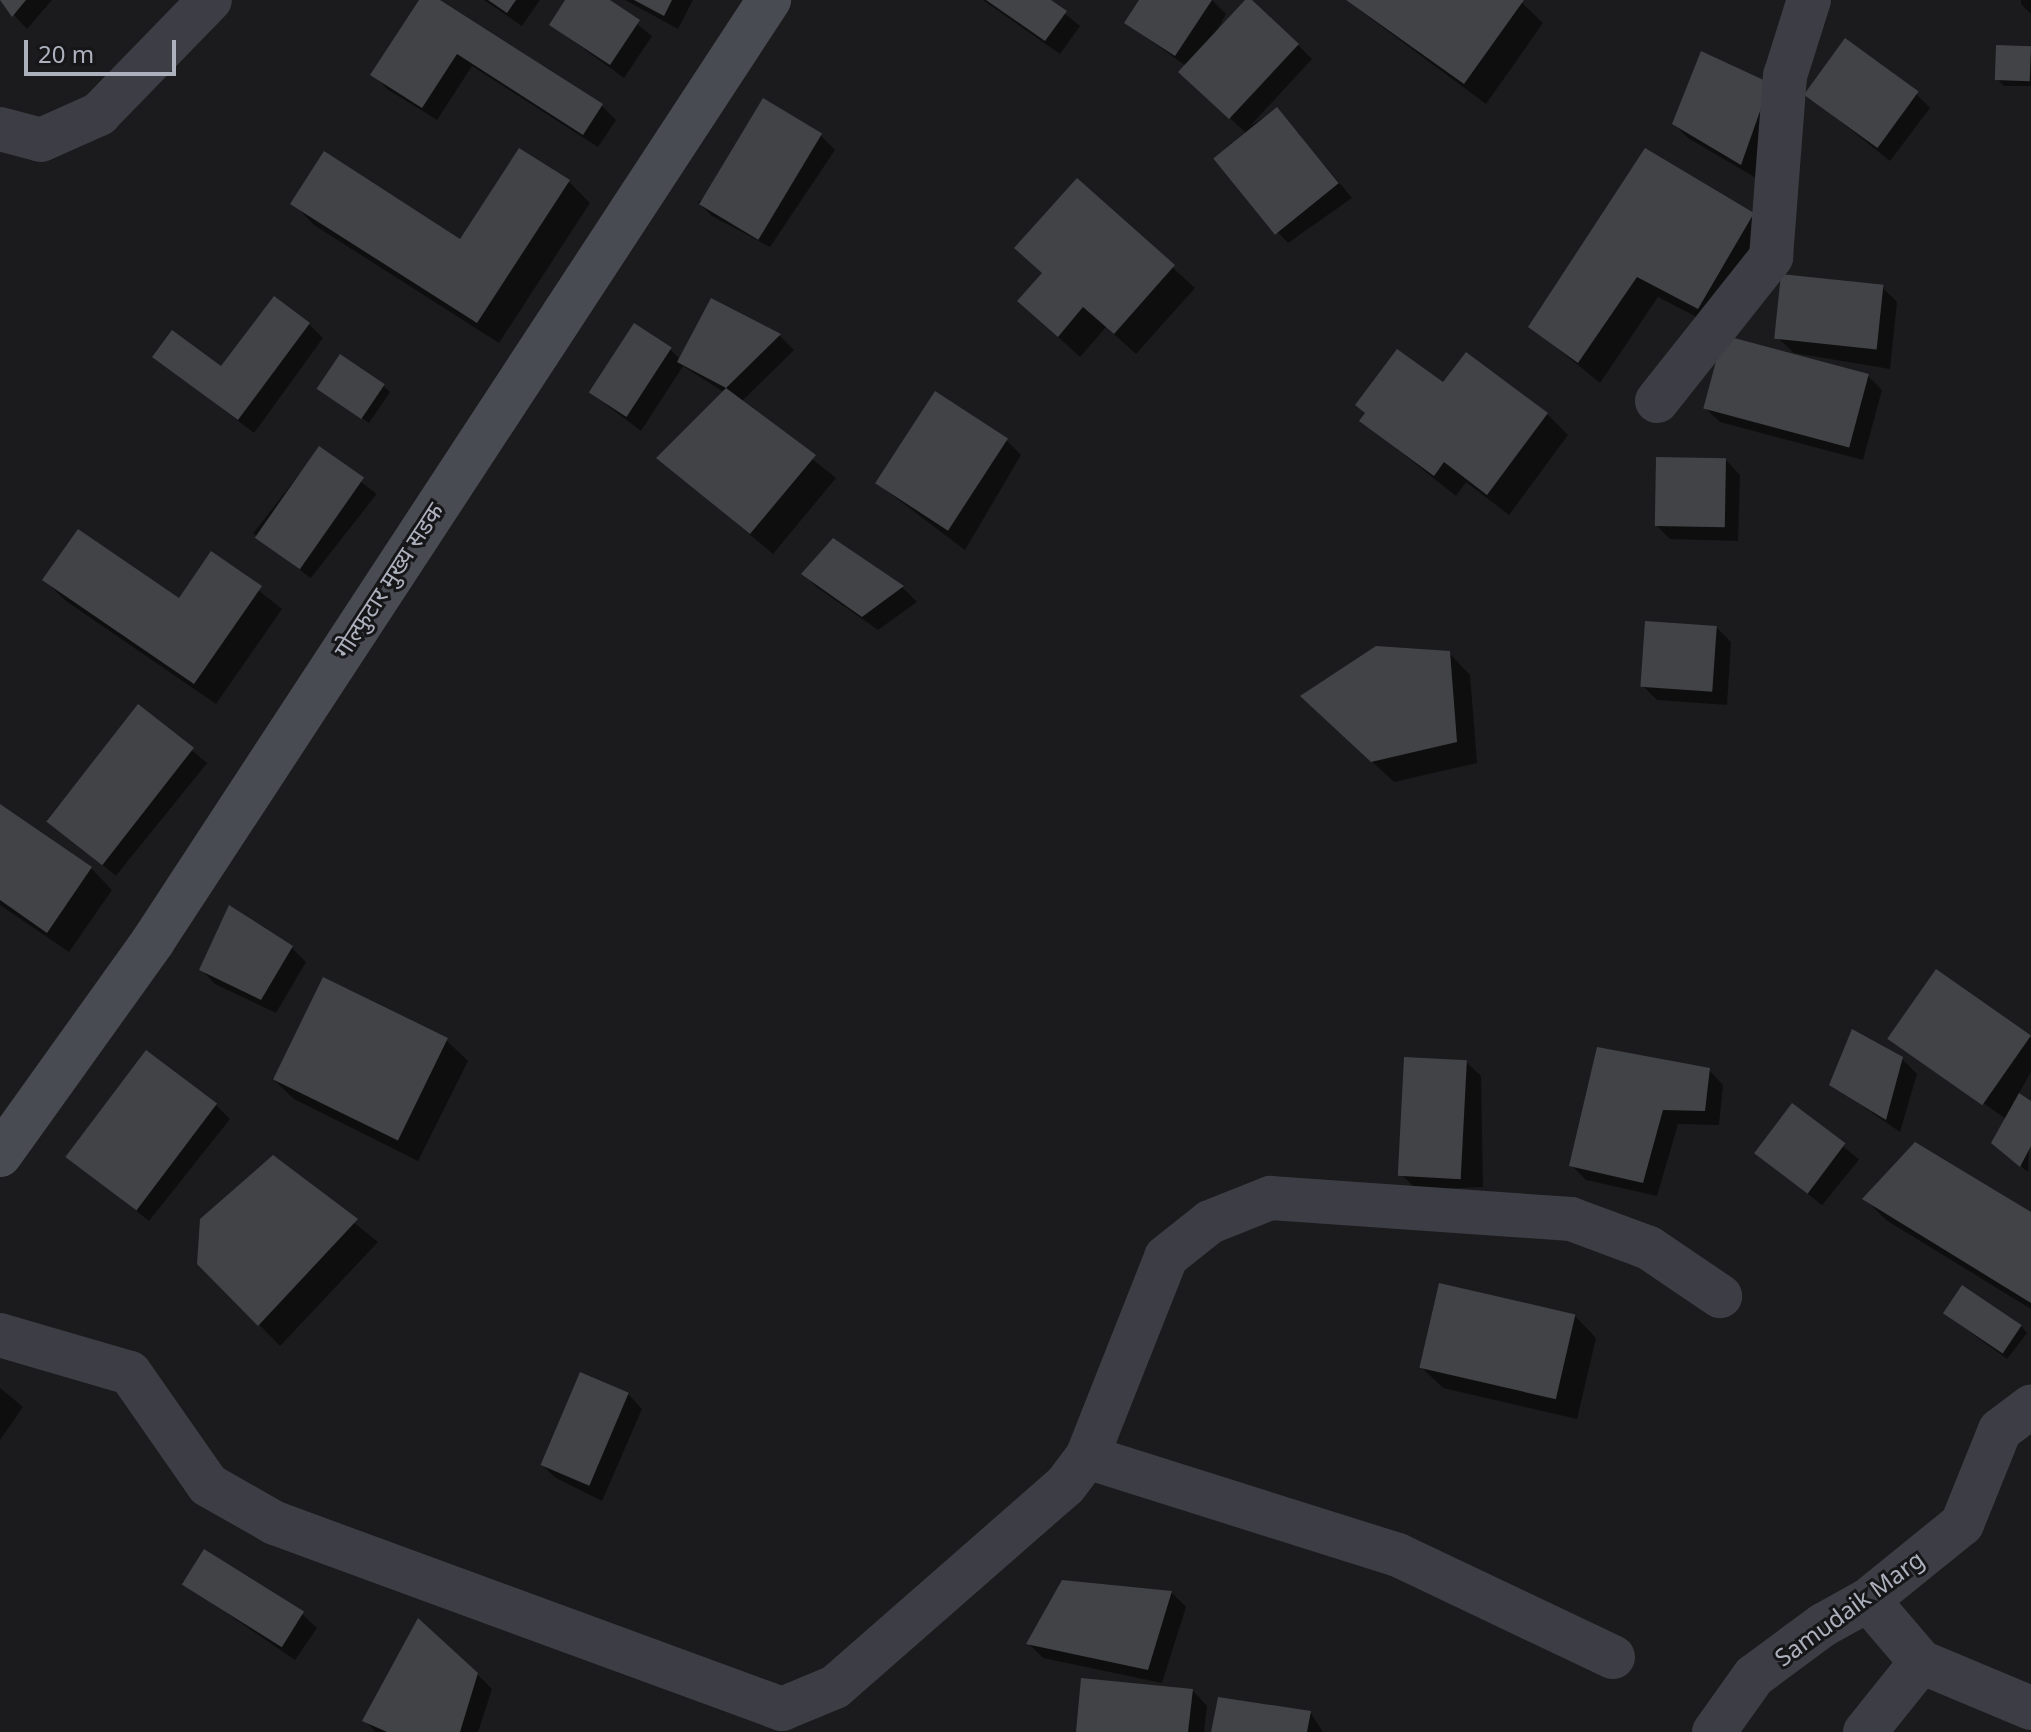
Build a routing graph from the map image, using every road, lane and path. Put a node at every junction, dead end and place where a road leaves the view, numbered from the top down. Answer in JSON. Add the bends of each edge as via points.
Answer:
{"nodes":[{"id":1,"x":210,"y":0,"type":"edge"},
{"id":2,"x":769,"y":0,"type":"edge"},
{"id":3,"x":1809,"y":0,"type":"edge"},
{"id":4,"x":0,"y":129,"type":"edge"},
{"id":5,"x":1657,"y":401,"type":"dead end"},
{"id":6,"x":0,"y":1155,"type":"edge"},
{"id":7,"x":1720,"y":1296,"type":"dead end"},
{"id":8,"x":0,"y":1335,"type":"edge"},
{"id":9,"x":2031,"y":1407,"type":"edge"},
{"id":10,"x":1087,"y":1457,"type":"junction"},
{"id":11,"x":1868,"y":1600,"type":"junction"},
{"id":12,"x":1613,"y":1657,"type":"dead end"},
{"id":13,"x":1921,"y":1662,"type":"junction"},
{"id":14,"x":2031,"y":1708,"type":"edge"},
{"id":15,"x":782,"y":1720,"type":"edge"},
{"id":16,"x":1714,"y":1732,"type":"edge"},
{"id":17,"x":1865,"y":1732,"type":"edge"}],
"edges":[{"from":1,"to":4,"type":"street","via":[[99,114],[41,140]]},
{"from":2,"to":6,"type":"main road","name":"गोल्फुटार मुख्य सडक","via":[[153,941]]},
{"from":3,"to":5,"type":"street","via":[[1785,76],[1771,257]]},
{"from":7,"to":10,"type":"street","via":[[1649,1248],[1571,1219],[1270,1198],[1210,1222],[1166,1257]]},
{"from":8,"to":15,"type":"street","via":[[130,1373],[208,1485],[275,1523]]},
{"from":9,"to":11,"type":"street","name":"Samudaik Marg","via":[[2000,1430],[1962,1524]]},
{"from":10,"to":12,"type":"street","via":[[1398,1555]]},
{"from":10,"to":15,"type":"street","via":[[1065,1486],[835,1687]]},
{"from":11,"to":13,"type":"street"},
{"from":11,"to":16,"type":"street","name":"Samudaik Marg","via":[[1823,1625],[1754,1676]]},
{"from":13,"to":14,"type":"street"},
{"from":13,"to":17,"type":"street"}]}
